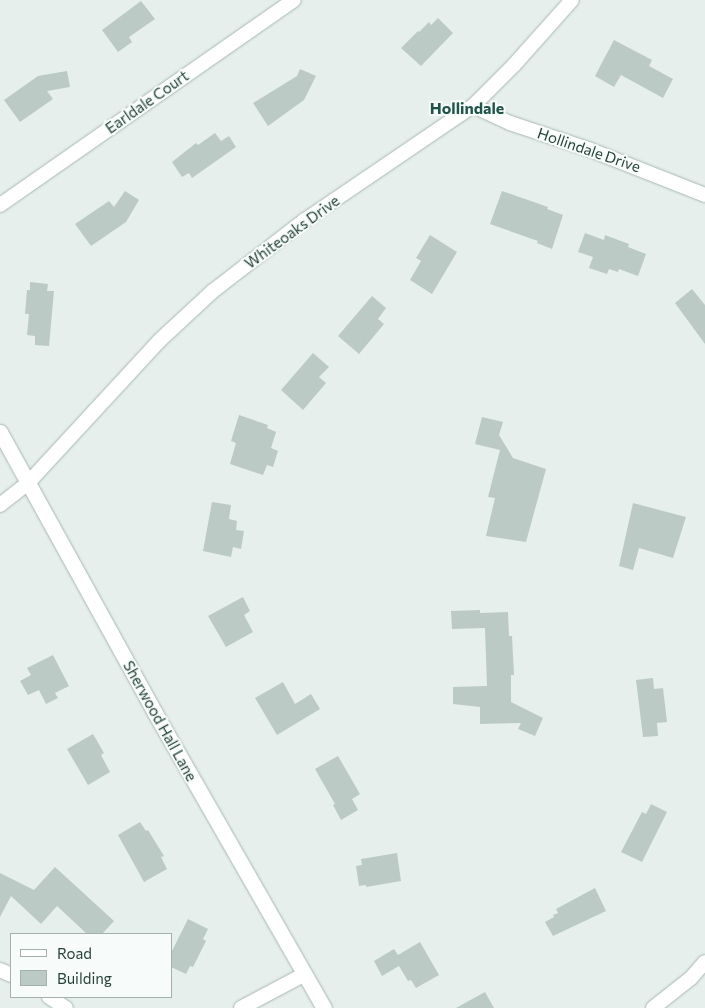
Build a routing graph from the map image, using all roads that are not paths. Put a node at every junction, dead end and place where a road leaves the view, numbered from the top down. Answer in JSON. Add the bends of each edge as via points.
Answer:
{"nodes":[{"id":1,"x":294,"y":0,"type":"edge"},
{"id":2,"x":572,"y":0,"type":"edge"},
{"id":3,"x":472,"y":106,"type":"junction"},
{"id":4,"x":705,"y":195,"type":"edge"},
{"id":5,"x":0,"y":205,"type":"edge"},
{"id":6,"x":0,"y":432,"type":"edge"},
{"id":7,"x":28,"y":483,"type":"junction"},
{"id":8,"x":0,"y":505,"type":"edge"},
{"id":9,"x":705,"y":962,"type":"edge"},
{"id":10,"x":305,"y":974,"type":"junction"},
{"id":11,"x":51,"y":998,"type":"edge"},
{"id":12,"x":660,"y":1006,"type":"edge"},
{"id":13,"x":66,"y":1008,"type":"edge"},
{"id":14,"x":241,"y":1008,"type":"edge"},
{"id":15,"x":324,"y":1008,"type":"edge"}],
"edges":[{"from":1,"to":5,"type":"street","name":"Earldale Court"},
{"from":2,"to":3,"type":"street","name":"Whiteoaks Drive","via":[[514,66]]},
{"from":3,"to":4,"type":"street","name":"Hollindale Drive"},
{"from":3,"to":7,"type":"street","name":"Whiteoaks Drive","via":[[305,220],[213,291],[159,342]]},
{"from":6,"to":7,"type":"main road","name":"Sherwood Hall Lane"},
{"from":7,"to":8,"type":"street","name":"Whiteoaks Drive"},
{"from":7,"to":10,"type":"main road","name":"Sherwood Hall Lane"},
{"from":9,"to":12,"type":"street"},
{"from":10,"to":14,"type":"street"},
{"from":10,"to":15,"type":"main road","name":"Sherwood Hall Lane"},
{"from":11,"to":13,"type":"street"}]}
